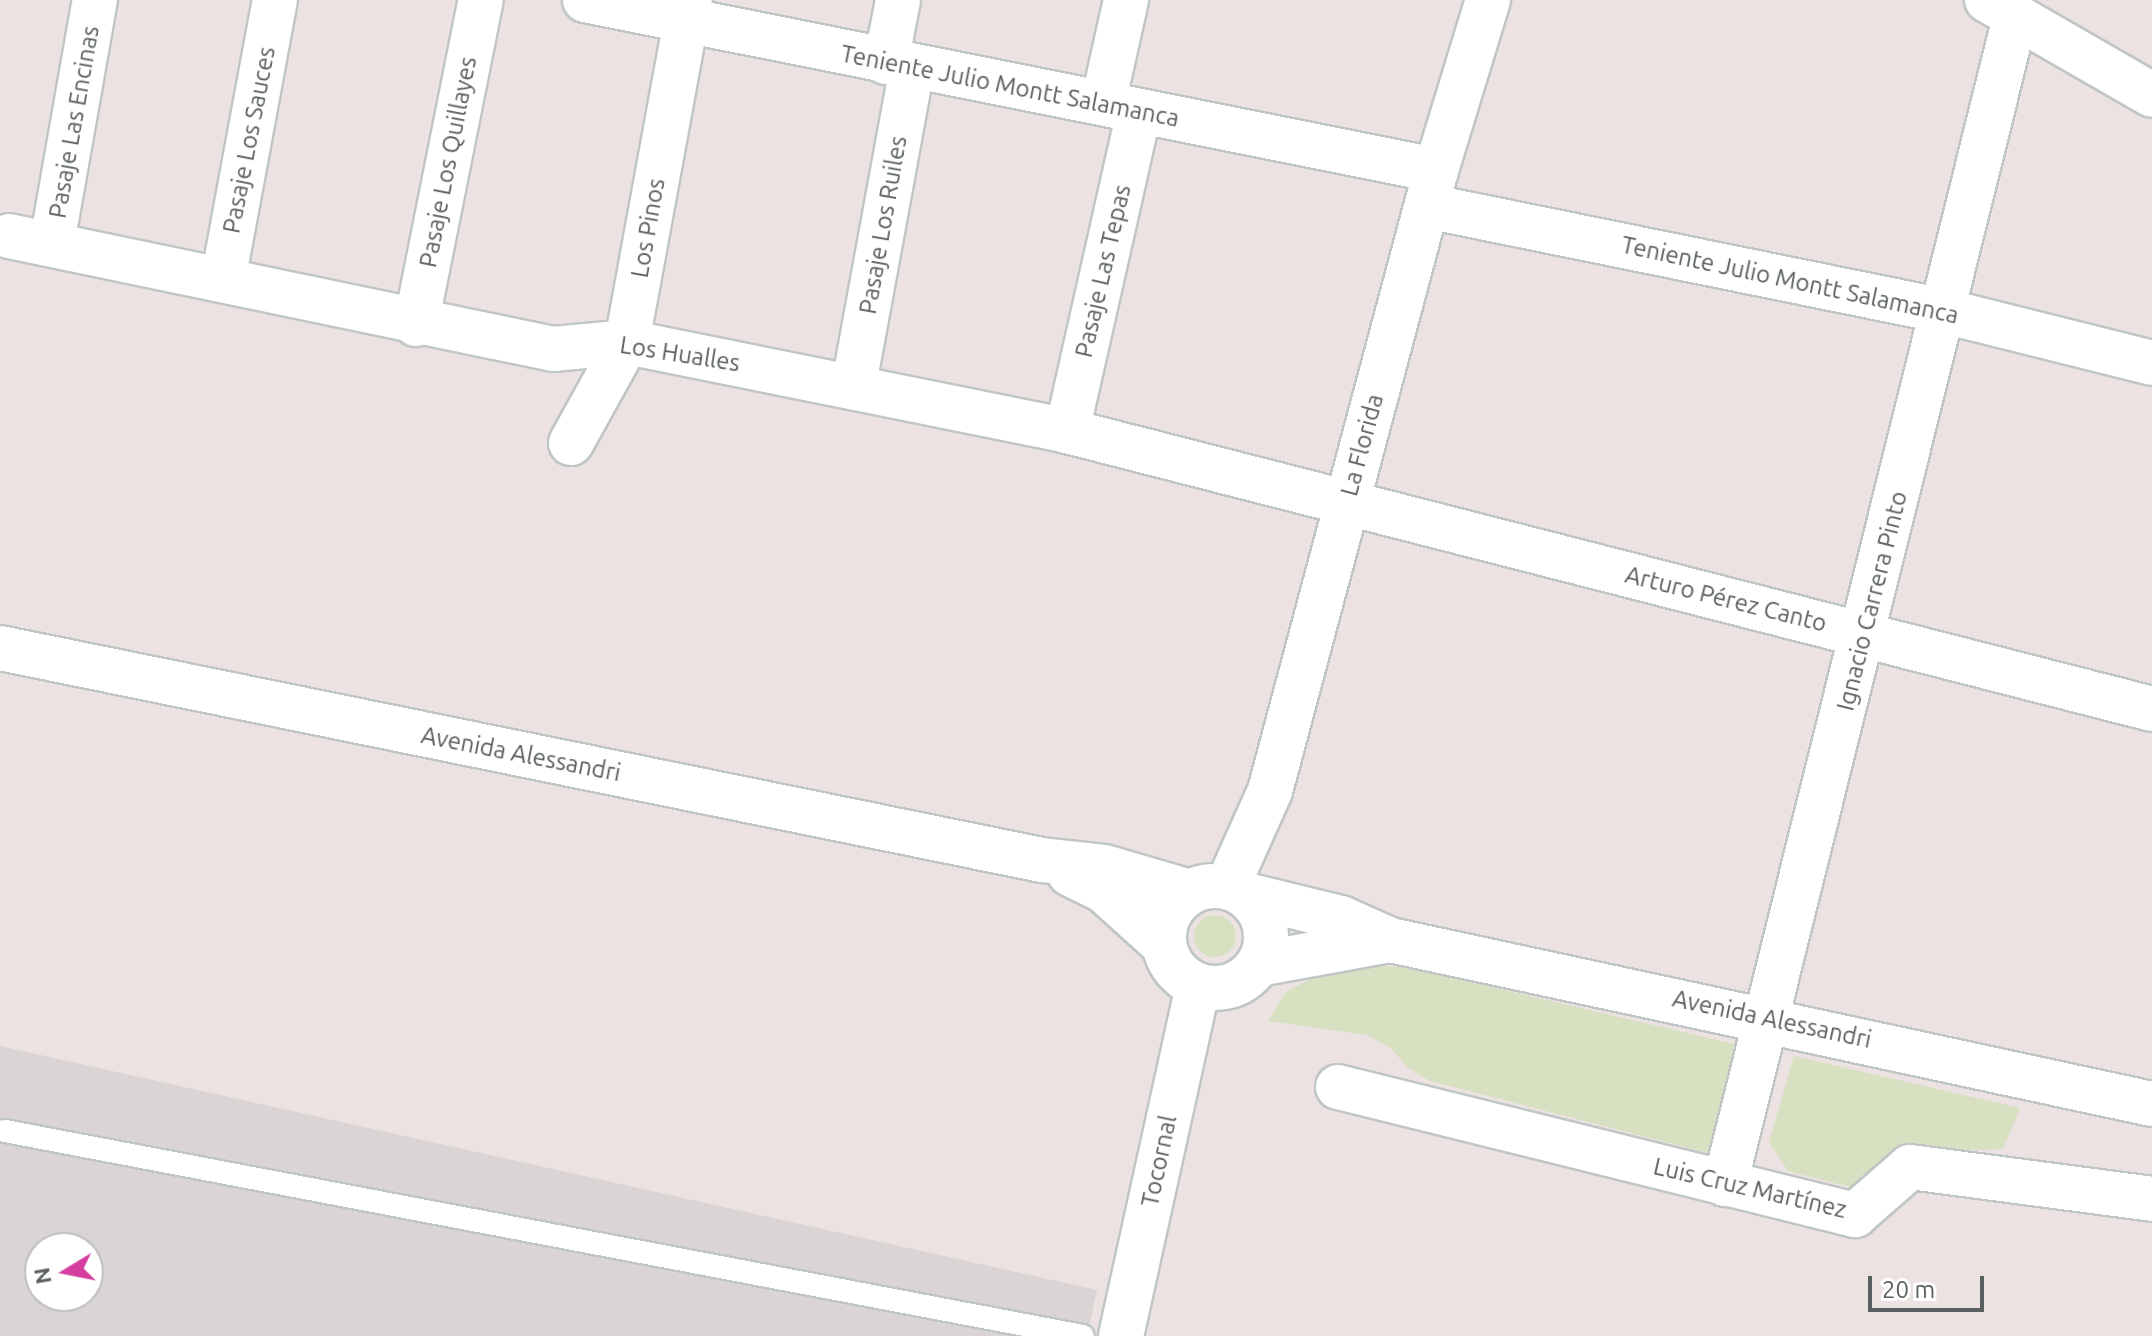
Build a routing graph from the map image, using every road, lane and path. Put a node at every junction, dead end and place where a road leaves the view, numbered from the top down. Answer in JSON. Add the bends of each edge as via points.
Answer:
{"nodes":[{"id":1,"x":95,"y":0,"type":"edge"},
{"id":2,"x":275,"y":0,"type":"edge"},
{"id":3,"x":481,"y":0,"type":"edge"},
{"id":4,"x":585,"y":0,"type":"edge"},
{"id":5,"x":898,"y":0,"type":"edge"},
{"id":6,"x":1126,"y":0,"type":"edge"},
{"id":7,"x":1488,"y":0,"type":"edge"},
{"id":8,"x":2001,"y":8,"type":"edge"},
{"id":9,"x":688,"y":10,"type":"edge"},
{"id":10,"x":899,"y":64,"type":"junction"},
{"id":11,"x":2152,"y":95,"type":"edge"},
{"id":12,"x":1121,"y":107,"type":"junction"},
{"id":13,"x":1431,"y":188,"type":"junction"},
{"id":14,"x":9,"y":236,"type":"dead end"},
{"id":15,"x":52,"y":243,"type":"junction"},
{"id":16,"x":223,"y":280,"type":"junction"},
{"id":17,"x":1944,"y":311,"type":"junction"},
{"id":18,"x":416,"y":324,"type":"junction"},
{"id":19,"x":627,"y":342,"type":"junction"},
{"id":20,"x":2152,"y":363,"type":"edge"},
{"id":21,"x":854,"y":384,"type":"junction"},
{"id":22,"x":1067,"y":431,"type":"junction"},
{"id":23,"x":571,"y":443,"type":"dead end"},
{"id":24,"x":1347,"y":502,"type":"junction"},
{"id":25,"x":1864,"y":635,"type":"junction"},
{"id":26,"x":0,"y":648,"type":"edge"},
{"id":27,"x":2152,"y":709,"type":"edge"},
{"id":28,"x":1042,"y":860,"type":"junction"},
{"id":29,"x":1220,"y":891,"type":"junction"},
{"id":30,"x":1390,"y":940,"type":"junction"},
{"id":31,"x":1164,"y":945,"type":"junction"},
{"id":32,"x":1259,"y":964,"type":"junction"},
{"id":33,"x":1198,"y":985,"type":"junction"},
{"id":34,"x":1767,"y":1017,"type":"junction"},
{"id":35,"x":1338,"y":1087,"type":"dead end"},
{"id":36,"x":2152,"y":1104,"type":"edge"},
{"id":37,"x":5,"y":1131,"type":"dead end"},
{"id":38,"x":1725,"y":1184,"type":"junction"},
{"id":39,"x":2152,"y":1199,"type":"edge"},
{"id":40,"x":1083,"y":1336,"type":"edge"},
{"id":41,"x":1121,"y":1336,"type":"edge"}],
"edges":[{"from":1,"to":15,"type":"street","name":"Pasaje Las Encinas"},
{"from":2,"to":16,"type":"street","name":"Pasaje Los Sauces"},
{"from":3,"to":18,"type":"street","name":"Pasaje Los Quillayes"},
{"from":4,"to":9,"type":"street","name":"Teniente Julio Montt Salamanca"},
{"from":5,"to":10,"type":"street","name":"Pasaje Los Ruiles"},
{"from":6,"to":12,"type":"street","name":"Pasaje Las Tepas"},
{"from":7,"to":13,"type":"street","name":"La Florida"},
{"from":8,"to":11,"type":"street"},
{"from":8,"to":17,"type":"street","name":"Ignacio Carrera Pinto"},
{"from":9,"to":10,"type":"street","name":"Teniente Julio Montt Salamanca"},
{"from":9,"to":19,"type":"street","name":"Los Pinos"},
{"from":10,"to":12,"type":"street","name":"Teniente Julio Montt Salamanca"},
{"from":10,"to":21,"type":"street","name":"Pasaje Los Ruiles"},
{"from":12,"to":13,"type":"street","name":"Teniente Julio Montt Salamanca"},
{"from":12,"to":22,"type":"street","name":"Pasaje Las Tepas"},
{"from":13,"to":17,"type":"street","name":"Teniente Julio Montt Salamanca"},
{"from":13,"to":24,"type":"street","name":"La Florida"},
{"from":14,"to":15,"type":"street","name":"Los Hualles"},
{"from":15,"to":16,"type":"street","name":"Los Hualles"},
{"from":16,"to":18,"type":"street","name":"Los Hualles"},
{"from":17,"to":20,"type":"street","name":"Teniente Julio Montt Salamanca"},
{"from":17,"to":25,"type":"street","name":"Ignacio Carrera Pinto"},
{"from":18,"to":19,"type":"street","name":"Los Hualles","via":[[553,349]]},
{"from":19,"to":21,"type":"street","name":"Los Hualles"},
{"from":19,"to":23,"type":"street","name":"Los Pinos"},
{"from":21,"to":22,"type":"street","name":"Los Hualles"},
{"from":22,"to":24,"type":"street","name":"Los Hualles"},
{"from":24,"to":25,"type":"street","name":"Arturo Pérez Canto"},
{"from":24,"to":29,"type":"street","name":"La Florida","via":[[1270,791]]},
{"from":25,"to":27,"type":"street","name":"Arturo Pérez Canto"},
{"from":25,"to":34,"type":"street","name":"Ignacio Carrera Pinto"},
{"from":26,"to":28,"type":"street","name":"Avenida Alessandri"},
{"from":28,"to":29,"type":"street","name":"Avenida Alessandri"},
{"from":28,"to":31,"type":"street","name":"Avenida Alessandri","via":[[1103,890]]},
{"from":29,"to":30,"type":"street","name":"Avenida Alessandri","via":[[1341,918]]},
{"from":29,"to":31,"type":"street","via":[[1169,914]]},
{"from":29,"to":32,"type":"street","via":[[1263,920],[1266,935]]},
{"from":30,"to":32,"type":"street","name":"Avenida Alessandri"},
{"from":30,"to":34,"type":"street","name":"Avenida Alessandri"},
{"from":31,"to":33,"type":"street","via":[[1173,967]]},
{"from":32,"to":33,"type":"street","via":[[1229,987]]},
{"from":33,"to":41,"type":"street","name":"Tocornal"},
{"from":34,"to":36,"type":"street","name":"Avenida Alessandri"},
{"from":34,"to":38,"type":"street","name":"Ignacio Carrera Pinto"},
{"from":35,"to":38,"type":"street","name":"Luis Cruz Martínez"},
{"from":37,"to":40,"type":"lane"},
{"from":38,"to":39,"type":"street","name":"Luis Cruz Martínez","via":[[1855,1215],[1910,1167]]}]}
